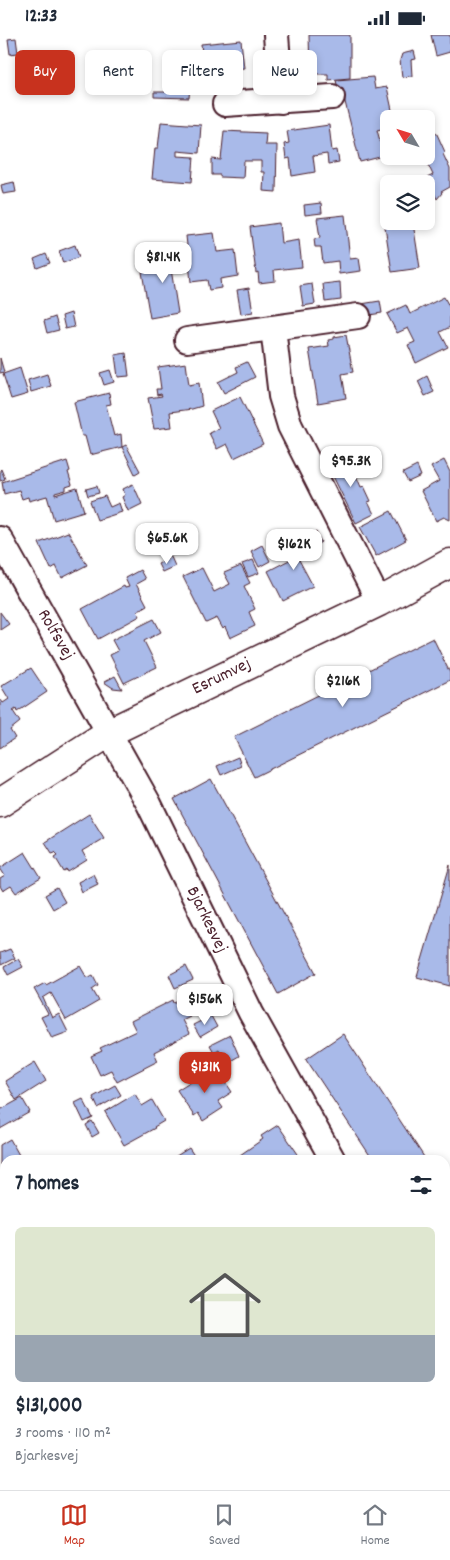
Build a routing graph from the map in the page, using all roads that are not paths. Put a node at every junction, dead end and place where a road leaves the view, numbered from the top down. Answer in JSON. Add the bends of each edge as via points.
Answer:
{"nodes":[{"id":1,"x":276,"y":35,"type":"edge"},
{"id":2,"x":332,"y":97,"type":"dead end"},
{"id":3,"x":280,"y":101,"type":"junction"},
{"id":4,"x":225,"y":104,"type":"dead end"},
{"id":5,"x":358,"y":316,"type":"dead end"},
{"id":6,"x":273,"y":328,"type":"junction"},
{"id":7,"x":188,"y":340,"type":"dead end"},
{"id":8,"x":0,"y":539,"type":"edge"},
{"id":9,"x":450,"y":563,"type":"edge"},
{"id":10,"x":378,"y":602,"type":"junction"},
{"id":11,"x":110,"y":732,"type":"junction"},
{"id":12,"x":0,"y":803,"type":"edge"},
{"id":13,"x":330,"y":1155,"type":"edge"}],
"edges":[{"from":1,"to":3,"type":"street"},
{"from":2,"to":3,"type":"street"},
{"from":3,"to":4,"type":"street"},
{"from":5,"to":6,"type":"street"},
{"from":6,"to":7,"type":"street"},
{"from":6,"to":10,"type":"street","via":[[281,396],[290,426]]},
{"from":8,"to":11,"type":"street","name":"Rolfsvej"},
{"from":9,"to":10,"type":"street","name":"Esrumvej"},
{"from":10,"to":11,"type":"street","name":"Esrumvej"},
{"from":11,"to":12,"type":"street","name":"Esrumvej"},
{"from":11,"to":13,"type":"street","name":"Bjarkesvej","via":[[251,1013]]}]}
